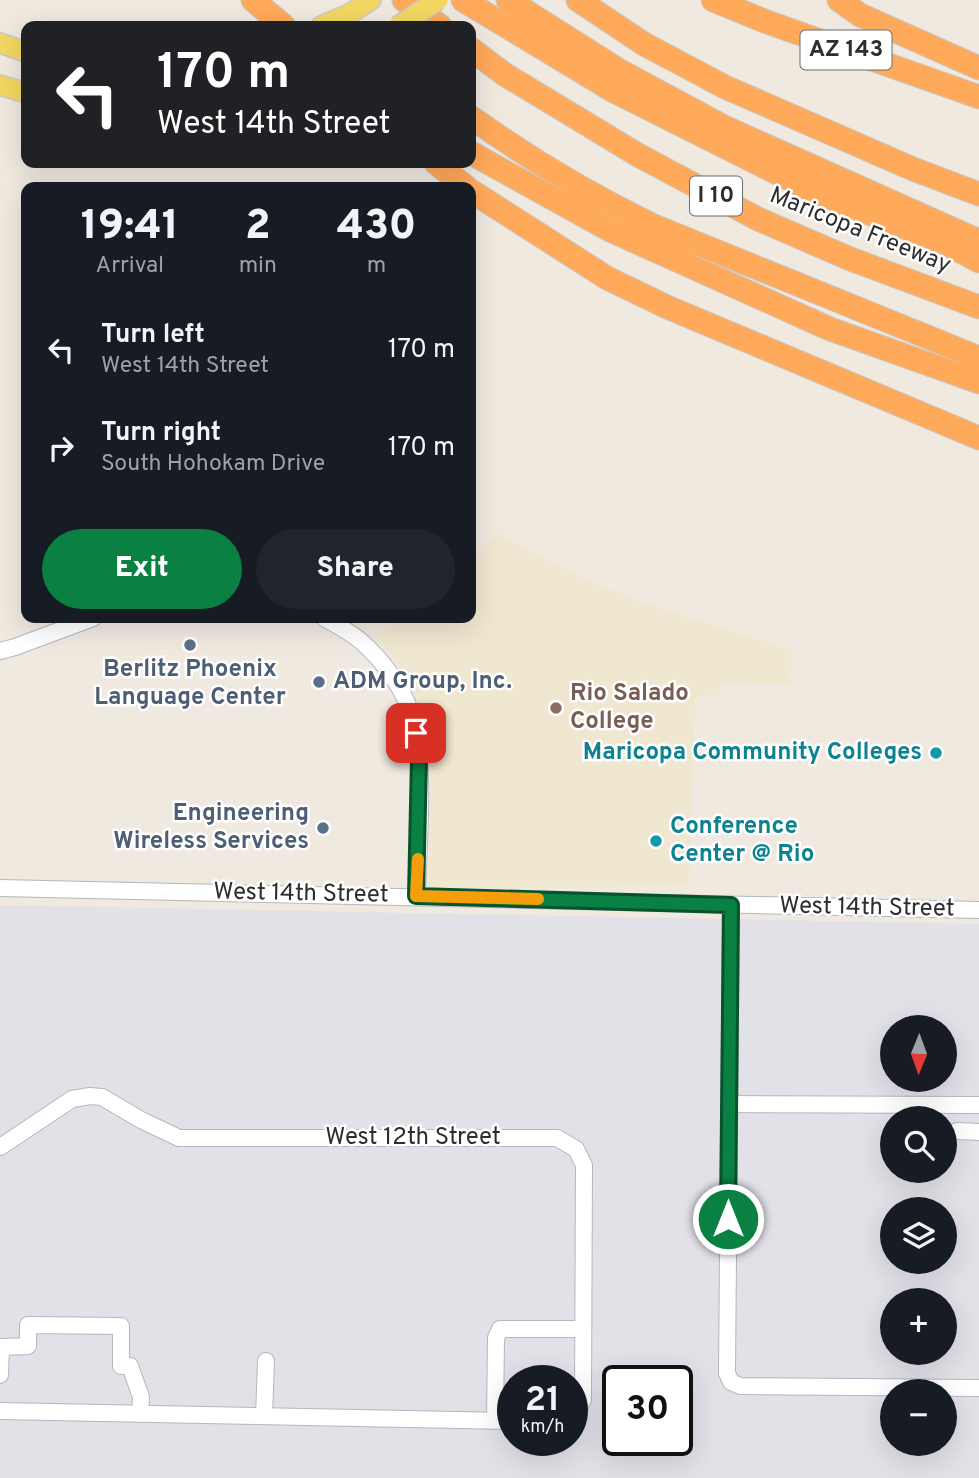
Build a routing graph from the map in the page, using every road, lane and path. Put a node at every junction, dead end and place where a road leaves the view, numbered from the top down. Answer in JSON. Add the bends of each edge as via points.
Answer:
{"nodes":[{"id":1,"x":253,"y":0,"type":"edge"},
{"id":2,"x":370,"y":0,"type":"edge"},
{"id":3,"x":404,"y":0,"type":"edge"},
{"id":4,"x":438,"y":0,"type":"edge"},
{"id":5,"x":463,"y":0,"type":"edge"},
{"id":6,"x":508,"y":0,"type":"edge"},
{"id":7,"x":578,"y":0,"type":"edge"},
{"id":8,"x":713,"y":0,"type":"edge"},
{"id":9,"x":839,"y":0,"type":"edge"},
{"id":10,"x":278,"y":21,"type":"edge"},
{"id":11,"x":333,"y":21,"type":"edge"},
{"id":12,"x":406,"y":21,"type":"edge"},
{"id":13,"x":432,"y":21,"type":"edge"},
{"id":14,"x":0,"y":43,"type":"edge"},
{"id":15,"x":21,"y":50,"type":"edge"},
{"id":16,"x":476,"y":53,"type":"edge"},
{"id":17,"x":979,"y":68,"type":"edge"},
{"id":18,"x":0,"y":85,"type":"edge"},
{"id":19,"x":21,"y":91,"type":"edge"},
{"id":20,"x":979,"y":97,"type":"edge"},
{"id":21,"x":476,"y":121,"type":"edge"},
{"id":22,"x":476,"y":156,"type":"edge"},
{"id":23,"x":442,"y":168,"type":"edge"},
{"id":24,"x":460,"y":182,"type":"edge"},
{"id":25,"x":476,"y":194,"type":"edge"},
{"id":26,"x":979,"y":194,"type":"edge"},
{"id":27,"x":963,"y":239,"type":"edge"},
{"id":28,"x":979,"y":261,"type":"edge"},
{"id":29,"x":979,"y":307,"type":"edge"},
{"id":30,"x":979,"y":358,"type":"edge"},
{"id":31,"x":979,"y":382,"type":"edge"},
{"id":32,"x":970,"y":434,"type":"edge"},
{"id":33,"x":979,"y":454,"type":"edge"},
{"id":34,"x":80,"y":623,"type":"edge"},
{"id":35,"x":332,"y":623,"type":"edge"},
{"id":36,"x":0,"y":651,"type":"edge"},
{"id":37,"x":0,"y":888,"type":"edge"},
{"id":38,"x":416,"y":896,"type":"junction"},
{"id":39,"x":731,"y":905,"type":"junction"},
{"id":40,"x":979,"y":910,"type":"edge"},
{"id":41,"x":729,"y":1104,"type":"junction"},
{"id":42,"x":979,"y":1105,"type":"edge"},
{"id":43,"x":957,"y":1131,"type":"dead end"},
{"id":44,"x":979,"y":1132,"type":"edge"},
{"id":45,"x":0,"y":1147,"type":"edge"},
{"id":46,"x":583,"y":1329,"type":"junction"},
{"id":47,"x":265,"y":1362,"type":"dead end"},
{"id":48,"x":583,"y":1365,"type":"edge"},
{"id":49,"x":0,"y":1375,"type":"edge"},
{"id":50,"x":979,"y":1388,"type":"edge"},
{"id":51,"x":0,"y":1411,"type":"edge"},
{"id":52,"x":139,"y":1414,"type":"junction"},
{"id":53,"x":264,"y":1416,"type":"junction"},
{"id":54,"x":495,"y":1420,"type":"joint"}],
"edges":[{"from":1,"to":10,"type":"highway"},
{"from":2,"to":11,"type":"main road"},
{"from":3,"to":13,"type":"highway"},
{"from":4,"to":12,"type":"main road","bridge":true},
{"from":5,"to":27,"type":"highway","via":[[612,90],[813,191]]},
{"from":6,"to":27,"type":"highway","via":[[620,71],[724,127]]},
{"from":7,"to":26,"type":"highway","via":[[644,44],[725,87]]},
{"from":8,"to":20,"type":"highway","number":"AZ 143"},
{"from":9,"to":17,"type":"highway","via":[[860,15]]},
{"from":14,"to":15,"type":"main road"},
{"from":16,"to":29,"type":"highway","name":"Maricopa Freeway","number":"I 10","via":[[638,155],[758,219]]},
{"from":18,"to":19,"type":"main road"},
{"from":21,"to":30,"type":"highway","via":[[584,189],[654,226]]},
{"from":22,"to":31,"type":"highway","via":[[622,236],[830,329]]},
{"from":23,"to":24,"type":"highway"},
{"from":25,"to":32,"type":"highway","via":[[607,278]]},
{"from":27,"to":28,"type":"highway"},
{"from":32,"to":33,"type":"highway","via":[[966,441]]},
{"from":34,"to":36,"type":"street"},
{"from":35,"to":38,"type":"street","via":[[364,643],[409,708],[419,759]]},
{"from":37,"to":38,"type":"street","name":"West 14th Street"},
{"from":38,"to":39,"type":"street","name":"West 14th Street"},
{"from":39,"to":40,"type":"street","name":"West 14th Street"},
{"from":39,"to":41,"type":"street"},
{"from":41,"to":42,"type":"street"},
{"from":41,"to":50,"type":"street","via":[[730,1382],[740,1386]]},
{"from":43,"to":44,"type":"street"},
{"from":45,"to":46,"type":"street","name":"West 12th Street","via":[[72,1098],[90,1096],[102,1097],[178,1138],[557,1138],[576,1149],[584,1165]]},
{"from":46,"to":48,"type":"street","name":"West 12th Street"},
{"from":46,"to":54,"type":"street","via":[[500,1329],[496,1338]]},
{"from":47,"to":53,"type":"street"},
{"from":49,"to":52,"type":"street","via":[[1,1347],[28,1346],[28,1325],[121,1326],[121,1366],[130,1366],[141,1398]]},
{"from":51,"to":52,"type":"street"},
{"from":52,"to":53,"type":"street"},
{"from":53,"to":54,"type":"street"}]}
